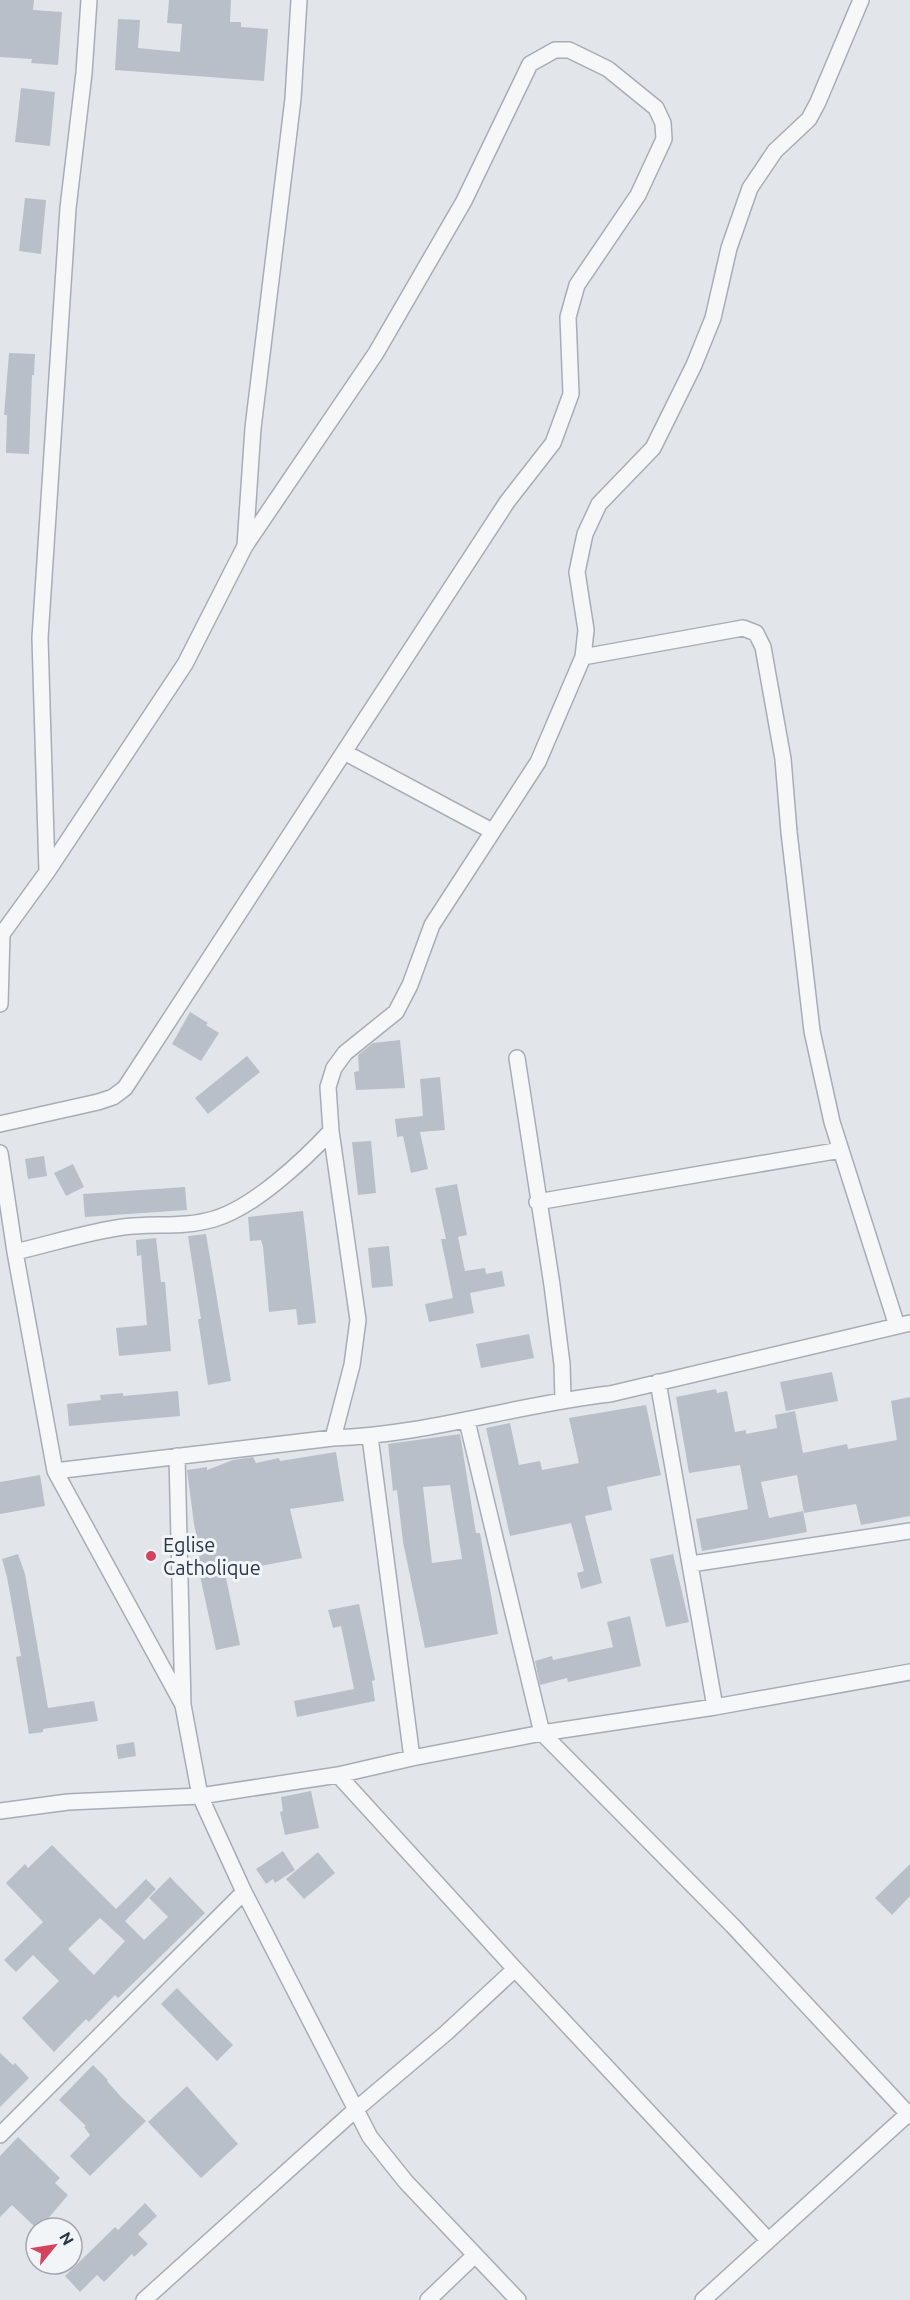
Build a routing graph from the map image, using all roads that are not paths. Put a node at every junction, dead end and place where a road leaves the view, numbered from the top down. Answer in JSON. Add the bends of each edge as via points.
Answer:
{"nodes":[{"id":1,"x":89,"y":0,"type":"edge"},
{"id":2,"x":299,"y":0,"type":"edge"},
{"id":3,"x":861,"y":0,"type":"edge"},
{"id":4,"x":245,"y":546,"type":"junction"},
{"id":5,"x":583,"y":657,"type":"junction"},
{"id":6,"x":344,"y":752,"type":"junction"},
{"id":7,"x":492,"y":831,"type":"junction"},
{"id":8,"x":47,"y":872,"type":"junction"},
{"id":9,"x":1,"y":933,"type":"edge"},
{"id":10,"x":0,"y":1004,"type":"edge"},
{"id":11,"x":517,"y":1058,"type":"dead end"},
{"id":12,"x":0,"y":1124,"type":"edge"},
{"id":13,"x":331,"y":1131,"type":"junction"},
{"id":14,"x":841,"y":1150,"type":"junction"},
{"id":15,"x":0,"y":1153,"type":"edge"},
{"id":16,"x":537,"y":1202,"type":"junction"},
{"id":17,"x":15,"y":1252,"type":"junction"},
{"id":18,"x":904,"y":1324,"type":"edge"},
{"id":19,"x":658,"y":1382,"type":"junction"},
{"id":20,"x":563,"y":1399,"type":"junction"},
{"id":21,"x":467,"y":1421,"type":"junction"},
{"id":22,"x":370,"y":1437,"type":"junction"},
{"id":23,"x":333,"y":1438,"type":"junction"},
{"id":24,"x":177,"y":1456,"type":"junction"},
{"id":25,"x":55,"y":1471,"type":"junction"},
{"id":26,"x":910,"y":1531,"type":"edge"},
{"id":27,"x":691,"y":1564,"type":"junction"},
{"id":28,"x":910,"y":1672,"type":"edge"},
{"id":29,"x":183,"y":1705,"type":"junction"},
{"id":30,"x":715,"y":1707,"type":"junction"},
{"id":31,"x":542,"y":1733,"type":"junction"},
{"id":32,"x":412,"y":1758,"type":"junction"},
{"id":33,"x":338,"y":1775,"type":"junction"},
{"id":34,"x":200,"y":1796,"type":"junction"},
{"id":35,"x":0,"y":1811,"type":"edge"},
{"id":36,"x":244,"y":1893,"type":"junction"},
{"id":37,"x":515,"y":1969,"type":"junction"},
{"id":38,"x":354,"y":2111,"type":"junction"},
{"id":39,"x":909,"y":2114,"type":"edge"},
{"id":40,"x":0,"y":2135,"type":"edge"},
{"id":41,"x":768,"y":2240,"type":"junction"},
{"id":42,"x":475,"y":2255,"type":"junction"},
{"id":43,"x":144,"y":2300,"type":"edge"},
{"id":44,"x":428,"y":2300,"type":"edge"},
{"id":45,"x":518,"y":2300,"type":"edge"},
{"id":46,"x":703,"y":2300,"type":"edge"}],
"edges":[{"from":1,"to":8,"type":"street","via":[[68,208],[40,638]]},
{"from":2,"to":4,"type":"street","via":[[293,99],[253,428]]},
{"from":3,"to":5,"type":"street","via":[[809,119],[775,151],[750,188],[729,248],[713,318],[653,448],[599,504],[585,534],[577,572],[586,630]]},
{"from":4,"to":6,"type":"street","via":[[376,353],[464,201],[530,64],[555,50],[569,50],[608,69],[656,108],[663,123],[664,139],[638,195],[577,285],[568,317],[571,393],[552,443],[507,502]]},
{"from":4,"to":8,"type":"street","via":[[185,664]]},
{"from":5,"to":7,"type":"street","via":[[538,762]]},
{"from":5,"to":14,"type":"street","via":[[743,628],[756,633],[763,647],[783,759],[812,1031]]},
{"from":6,"to":7,"type":"street"},
{"from":6,"to":12,"type":"street","via":[[125,1088],[98,1102]]},
{"from":7,"to":13,"type":"street","via":[[432,925],[396,1012],[345,1053],[334,1068],[328,1088]]},
{"from":8,"to":9,"type":"street"},
{"from":9,"to":10,"type":"street"},
{"from":11,"to":16,"type":"street"},
{"from":13,"to":17,"type":"street","via":[[304,1160],[249,1202],[216,1219],[188,1225],[121,1227]]},
{"from":13,"to":23,"type":"street","via":[[358,1320],[352,1365]]},
{"from":14,"to":16,"type":"street"},
{"from":14,"to":18,"type":"street"},
{"from":15,"to":17,"type":"street"},
{"from":16,"to":20,"type":"street","via":[[552,1285]]},
{"from":17,"to":25,"type":"street"},
{"from":18,"to":19,"type":"street"},
{"from":19,"to":20,"type":"street","via":[[610,1394]]},
{"from":19,"to":27,"type":"street"},
{"from":20,"to":21,"type":"street"},
{"from":21,"to":22,"type":"street"},
{"from":21,"to":31,"type":"street"},
{"from":22,"to":23,"type":"street"},
{"from":22,"to":32,"type":"street"},
{"from":23,"to":24,"type":"street"},
{"from":24,"to":25,"type":"street"},
{"from":24,"to":29,"type":"street"},
{"from":25,"to":29,"type":"street"},
{"from":26,"to":27,"type":"street"},
{"from":27,"to":30,"type":"street"},
{"from":28,"to":30,"type":"street"},
{"from":29,"to":34,"type":"street"},
{"from":30,"to":31,"type":"street"},
{"from":31,"to":32,"type":"street"},
{"from":31,"to":39,"type":"street","via":[[733,1926]]},
{"from":32,"to":33,"type":"street"},
{"from":33,"to":34,"type":"street"},
{"from":33,"to":37,"type":"street"},
{"from":34,"to":35,"type":"street","via":[[68,1802]]},
{"from":34,"to":36,"type":"street"},
{"from":36,"to":38,"type":"street"},
{"from":36,"to":40,"type":"street"},
{"from":37,"to":38,"type":"street"},
{"from":37,"to":41,"type":"street"},
{"from":38,"to":42,"type":"street","via":[[405,2182]]},
{"from":38,"to":43,"type":"street"},
{"from":39,"to":41,"type":"street"},
{"from":41,"to":46,"type":"street"},
{"from":42,"to":44,"type":"street"},
{"from":42,"to":45,"type":"street"}]}
